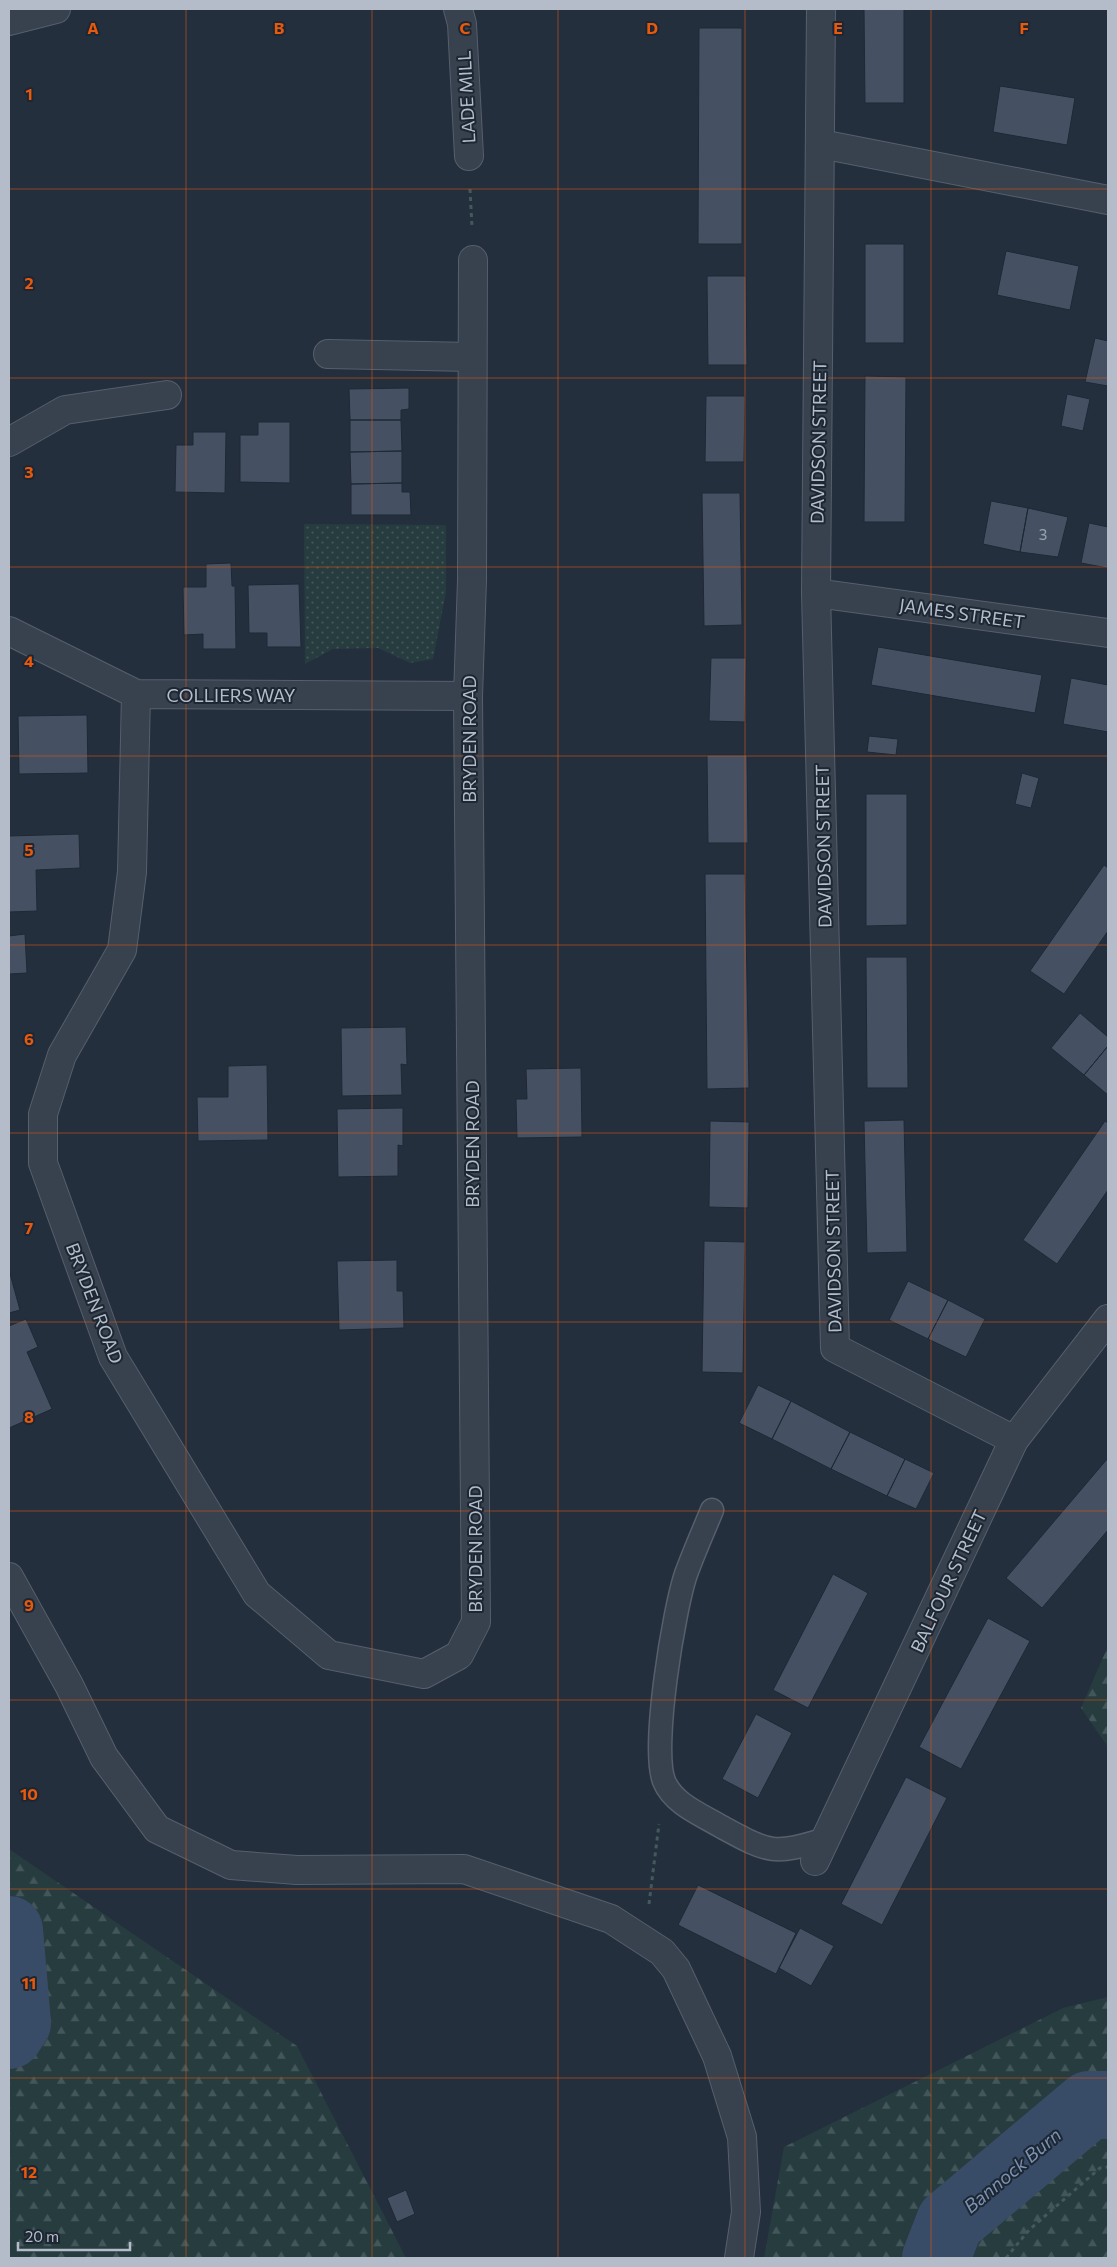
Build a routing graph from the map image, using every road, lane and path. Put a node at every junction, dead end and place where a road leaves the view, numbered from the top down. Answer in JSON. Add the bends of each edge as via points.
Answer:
{"nodes":[{"id":1,"x":56,"y":9,"type":"edge"},
{"id":2,"x":458,"y":9,"type":"edge"},
{"id":3,"x":821,"y":9,"type":"edge"},
{"id":4,"x":9,"y":21,"type":"edge"},
{"id":5,"x":821,"y":144,"type":"junction"},
{"id":6,"x":469,"y":156,"type":"joint"},
{"id":7,"x":1108,"y":200,"type":"edge"},
{"id":8,"x":473,"y":260,"type":"joint"},
{"id":9,"x":328,"y":354,"type":"dead end"},
{"id":10,"x":471,"y":357,"type":"junction"},
{"id":11,"x":167,"y":395,"type":"dead end"},
{"id":12,"x":9,"y":442,"type":"edge"},
{"id":13,"x":816,"y":593,"type":"junction"},
{"id":14,"x":9,"y":631,"type":"edge"},
{"id":15,"x":1108,"y":633,"type":"edge"},
{"id":16,"x":136,"y":694,"type":"junction"},
{"id":17,"x":468,"y":696,"type":"junction"},
{"id":18,"x":1108,"y":1319,"type":"edge"},
{"id":19,"x":1014,"y":1440,"type":"junction"},
{"id":20,"x":712,"y":1510,"type":"dead end"},
{"id":21,"x":9,"y":1577,"type":"edge"},
{"id":22,"x":664,"y":1781,"type":"junction"},
{"id":23,"x":821,"y":1850,"type":"joint"},
{"id":24,"x":645,"y":1941,"type":"junction"},
{"id":25,"x":1108,"y":2167,"type":"edge"},
{"id":26,"x":739,"y":2258,"type":"edge"},
{"id":27,"x":1006,"y":2258,"type":"edge"}],
"edges":[{"from":1,"to":4,"type":"street"},
{"from":2,"to":6,"type":"street","name":"LADE MILL","via":[[462,24]]},
{"from":3,"to":5,"type":"street","name":"DAVIDSON STREET"},
{"from":5,"to":7,"type":"street"},
{"from":5,"to":13,"type":"street","name":"DAVIDSON STREET"},
{"from":6,"to":8,"type":"path"},
{"from":8,"to":10,"type":"street","name":"BRYDEN ROAD"},
{"from":9,"to":10,"type":"street"},
{"from":10,"to":17,"type":"street","name":"BRYDEN ROAD","via":[[472,580]]},
{"from":11,"to":12,"type":"street","via":[[65,410]]},
{"from":13,"to":15,"type":"street","name":"JAMES STREET"},
{"from":13,"to":19,"type":"street","name":"DAVIDSON STREET","via":[[835,1348]]},
{"from":14,"to":16,"type":"street","name":"COLLIERS WAY"},
{"from":16,"to":17,"type":"street","name":"COLLIERS WAY"},
{"from":16,"to":17,"type":"street","name":"BRYDEN ROAD","via":[[132,872],[122,950],[62,1055],[43,1114],[43,1163],[113,1357],[257,1594],[328,1655],[424,1674],[459,1655],[476,1622]]},
{"from":18,"to":19,"type":"street","name":"BALFOUR STREET"},
{"from":19,"to":23,"type":"street","name":"BALFOUR STREET"},
{"from":20,"to":22,"type":"lane","via":[[686,1575],[674,1627],[660,1741],[660,1767]]},
{"from":21,"to":24,"type":"street","via":[[69,1685],[104,1757],[157,1829],[231,1865],[297,1870],[464,1869],[611,1919]]},
{"from":22,"to":23,"type":"lane","via":[[683,1804],[754,1844],[783,1851]]},
{"from":22,"to":24,"type":"path"},
{"from":24,"to":26,"type":"street","via":[[662,1952],[676,1969],[698,2012],[717,2056],[742,2137],[746,2212]]},
{"from":25,"to":27,"type":"path","via":[[1100,2168],[1029,2230]]}]}
